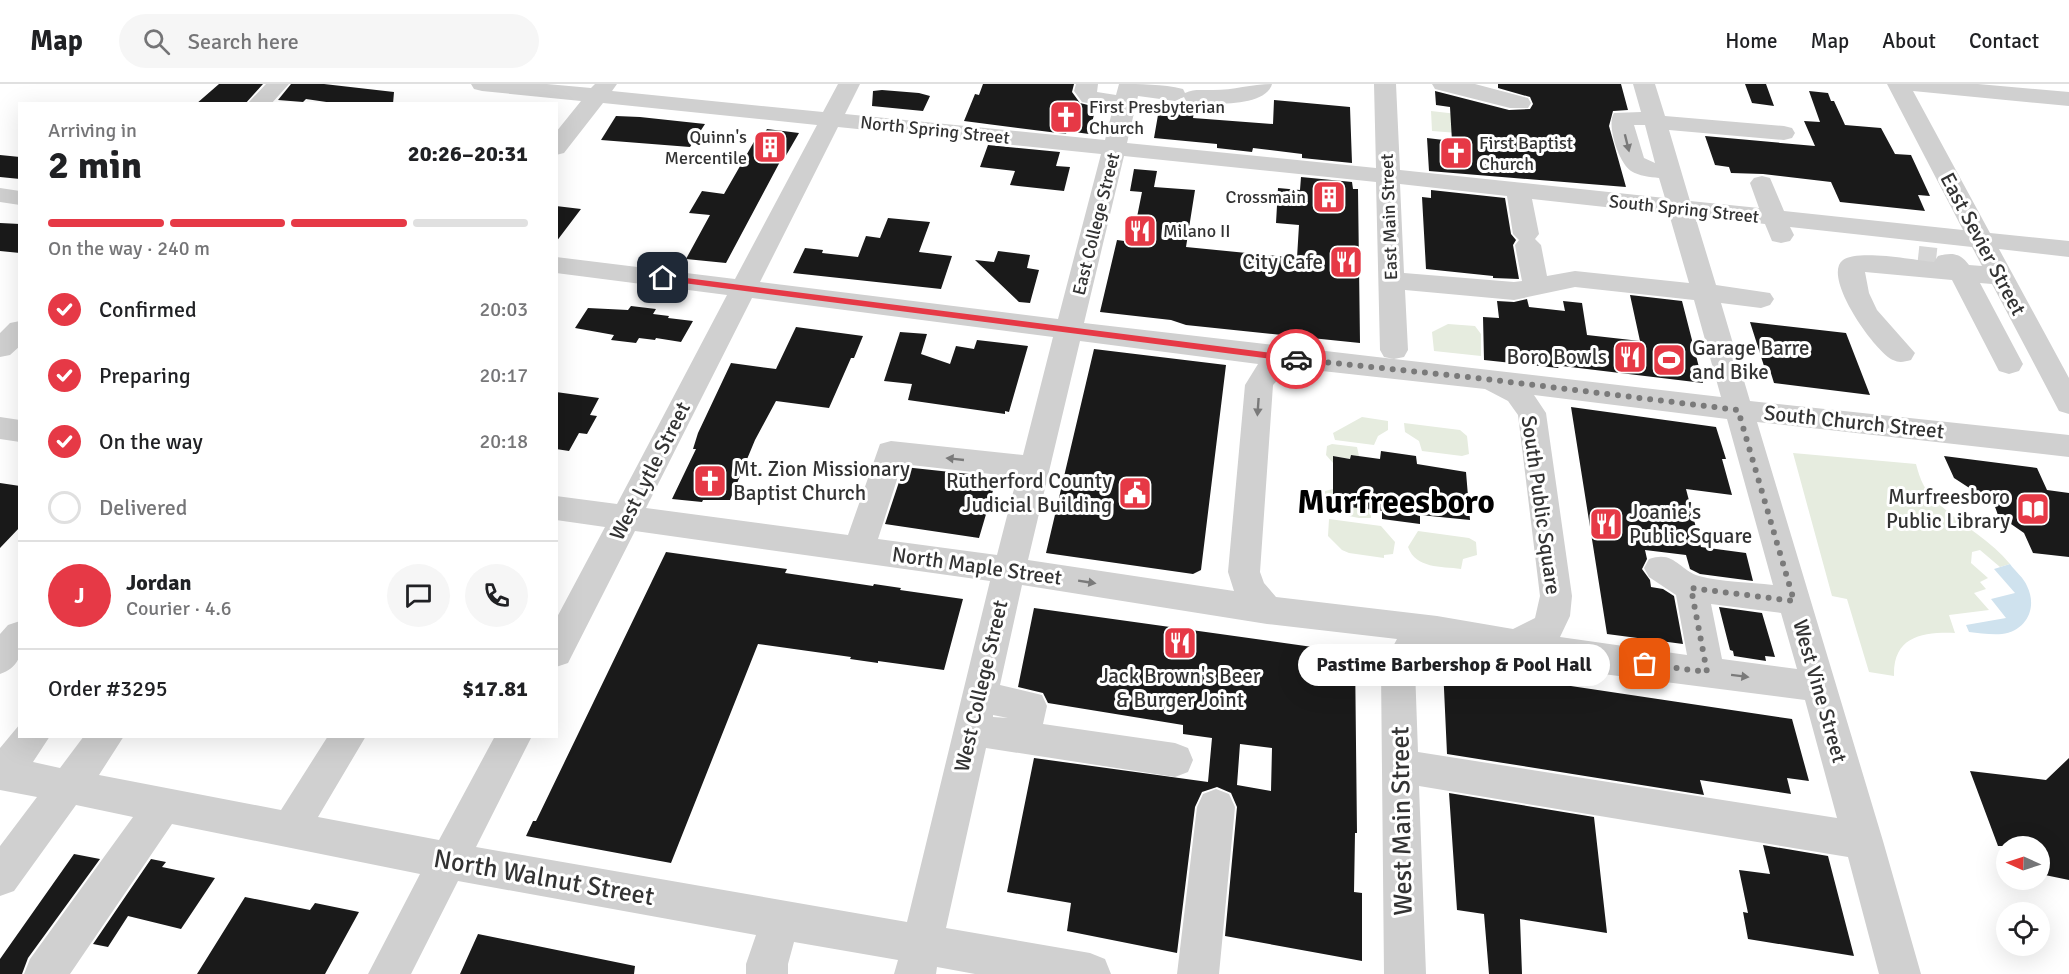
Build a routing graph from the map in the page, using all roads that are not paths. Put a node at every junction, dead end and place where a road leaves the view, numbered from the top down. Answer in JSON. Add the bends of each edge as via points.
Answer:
{"nodes":[{"id":1,"x":278,"y":84,"type":"edge"},
{"id":2,"x":482,"y":84,"type":"edge"},
{"id":3,"x":849,"y":84,"type":"edge"},
{"id":4,"x":1087,"y":84,"type":"edge"},
{"id":5,"x":1384,"y":84,"type":"edge"},
{"id":6,"x":1443,"y":84,"type":"edge"},
{"id":7,"x":1644,"y":84,"type":"edge"},
{"id":8,"x":1898,"y":84,"type":"edge"},
{"id":9,"x":1908,"y":84,"type":"edge"},
{"id":10,"x":1258,"y":88,"type":"edge"},
{"id":11,"x":1207,"y":89,"type":"edge"},
{"id":12,"x":601,"y":90,"type":"edge"},
{"id":13,"x":1129,"y":92,"type":"edge"},
{"id":14,"x":2069,"y":99,"type":"edge"},
{"id":15,"x":260,"y":102,"type":"edge"},
{"id":16,"x":1520,"y":103,"type":"dead end"},
{"id":17,"x":831,"y":119,"type":"junction"},
{"id":18,"x":1654,"y":120,"type":"junction"},
{"id":19,"x":1784,"y":133,"type":"dead end"},
{"id":20,"x":558,"y":145,"type":"edge"},
{"id":21,"x":1116,"y":148,"type":"junction"},
{"id":22,"x":1669,"y":172,"type":"junction"},
{"id":23,"x":1388,"y":176,"type":"junction"},
{"id":24,"x":1762,"y":183,"type":"dead end"},
{"id":25,"x":1518,"y":191,"type":"junction"},
{"id":26,"x":0,"y":195,"type":"edge"},
{"id":27,"x":18,"y":198,"type":"edge"},
{"id":28,"x":1680,"y":209,"type":"junction"},
{"id":29,"x":1813,"y":222,"type":"junction"},
{"id":30,"x":1778,"y":227,"type":"junction"},
{"id":31,"x":1980,"y":240,"type":"junction"},
{"id":32,"x":2069,"y":249,"type":"edge"},
{"id":33,"x":558,"y":265,"type":"edge"},
{"id":34,"x":1961,"y":272,"type":"junction"},
{"id":35,"x":1999,"y":276,"type":"junction"},
{"id":36,"x":1392,"y":280,"type":"junction"},
{"id":37,"x":1536,"y":287,"type":"junction"},
{"id":38,"x":742,"y":288,"type":"junction"},
{"id":39,"x":1704,"y":292,"type":"junction"},
{"id":40,"x":1761,"y":299,"type":"dead end"},
{"id":41,"x":1069,"y":330,"type":"junction"},
{"id":42,"x":18,"y":332,"type":"edge"},
{"id":43,"x":1993,"y":334,"type":"junction"},
{"id":44,"x":2033,"y":337,"type":"junction"},
{"id":45,"x":0,"y":348,"type":"edge"},
{"id":46,"x":1394,"y":350,"type":"junction"},
{"id":47,"x":1901,"y":353,"type":"dead end"},
{"id":48,"x":1306,"y":360,"type":"junction"},
{"id":49,"x":2009,"y":364,"type":"dead end"},
{"id":50,"x":1366,"y":367,"type":"junction"},
{"id":51,"x":1426,"y":373,"type":"junction"},
{"id":52,"x":1477,"y":378,"type":"junction"},
{"id":53,"x":2069,"y":404,"type":"edge"},
{"id":54,"x":1738,"y":410,"type":"junction"},
{"id":55,"x":0,"y":428,"type":"edge"},
{"id":56,"x":18,"y":431,"type":"edge"},
{"id":57,"x":2069,"y":446,"type":"edge"},
{"id":58,"x":1034,"y":468,"type":"junction"},
{"id":59,"x":558,"y":508,"type":"edge"},
{"id":60,"x":626,"y":518,"type":"junction"},
{"id":61,"x":859,"y":549,"type":"junction"},
{"id":62,"x":1659,"y":568,"type":"dead end"},
{"id":63,"x":1008,"y":570,"type":"junction"},
{"id":64,"x":1691,"y":588,"type":"junction"},
{"id":65,"x":1794,"y":601,"type":"junction"},
{"id":66,"x":1267,"y":610,"type":"junction"},
{"id":67,"x":1354,"y":619,"type":"junction"},
{"id":68,"x":1437,"y":630,"type":"junction"},
{"id":69,"x":18,"y":637,"type":"edge"},
{"id":70,"x":1516,"y":642,"type":"junction"},
{"id":71,"x":558,"y":649,"type":"edge"},
{"id":72,"x":0,"y":659,"type":"edge"},
{"id":73,"x":1398,"y":669,"type":"junction"},
{"id":74,"x":1707,"y":672,"type":"junction"},
{"id":75,"x":1819,"y":687,"type":"junction"},
{"id":76,"x":975,"y":713,"type":"junction"},
{"id":77,"x":30,"y":738,"type":"edge"},
{"id":78,"x":105,"y":738,"type":"edge"},
{"id":79,"x":513,"y":738,"type":"edge"},
{"id":80,"x":341,"y":747,"type":"edge"},
{"id":81,"x":1176,"y":760,"type":"dead end"},
{"id":82,"x":1399,"y":766,"type":"junction"},
{"id":83,"x":1,"y":773,"type":"edge"},
{"id":84,"x":69,"y":786,"type":"junction"},
{"id":85,"x":164,"y":804,"type":"junction"},
{"id":86,"x":1216,"y":807,"type":"dead end"},
{"id":87,"x":290,"y":829,"type":"junction"},
{"id":88,"x":1864,"y":841,"type":"junction"},
{"id":89,"x":449,"y":861,"type":"junction"},
{"id":90,"x":0,"y":877,"type":"edge"},
{"id":91,"x":781,"y":919,"type":"junction"},
{"id":92,"x":918,"y":959,"type":"edge"},
{"id":93,"x":45,"y":974,"type":"edge"},
{"id":94,"x":389,"y":974,"type":"edge"},
{"id":95,"x":767,"y":974,"type":"edge"},
{"id":96,"x":1090,"y":974,"type":"edge"},
{"id":97,"x":1198,"y":974,"type":"edge"},
{"id":98,"x":1405,"y":974,"type":"edge"},
{"id":99,"x":1900,"y":974,"type":"edge"}],
"edges":[{"from":1,"to":15,"type":"street"},
{"from":2,"to":12,"type":"street","name":"North Spring Street"},
{"from":3,"to":17,"type":"street","name":"West Lytle Street"},
{"from":4,"to":13,"type":"street","via":[[1085,91],[1090,97]]},
{"from":5,"to":23,"type":"street","name":"East Main Street"},
{"from":6,"to":16,"type":"street"},
{"from":7,"to":18,"type":"street","name":"West Vine Street"},
{"from":8,"to":31,"type":"street","name":"East Sevier Street"},
{"from":9,"to":14,"type":"street"},
{"from":10,"to":11,"type":"street"},
{"from":10,"to":11,"type":"street","via":[[1223,98]]},
{"from":11,"to":13,"type":"street"},
{"from":12,"to":17,"type":"street","name":"North Spring Street"},
{"from":12,"to":20,"type":"street"},
{"from":13,"to":21,"type":"street","name":"East College Street"},
{"from":17,"to":21,"type":"street","name":"North Spring Street"},
{"from":17,"to":38,"type":"street","name":"West Lytle Street"},
{"from":18,"to":19,"type":"street"},
{"from":18,"to":22,"type":"street","name":"West Vine Street"},
{"from":18,"to":22,"type":"street","one_way":true,"via":[[1622,118],[1631,159],[1646,169]]},
{"from":21,"to":23,"type":"street","name":"North Spring Street"},
{"from":21,"to":41,"type":"street","name":"East College Street"},
{"from":22,"to":28,"type":"street","name":"West Vine Street"},
{"from":23,"to":25,"type":"street","name":"South Spring Street"},
{"from":23,"to":36,"type":"street","name":"East Main Street"},
{"from":24,"to":30,"type":"street"},
{"from":25,"to":28,"type":"street","name":"South Spring Street"},
{"from":25,"to":37,"type":"street"},
{"from":26,"to":27,"type":"street"},
{"from":28,"to":30,"type":"street","name":"South Spring Street"},
{"from":28,"to":39,"type":"street","name":"West Vine Street"},
{"from":29,"to":30,"type":"street","name":"South Spring Street"},
{"from":29,"to":31,"type":"street","name":"South Spring Street"},
{"from":29,"to":34,"type":"street","via":[[1834,246],[1953,262]]},
{"from":31,"to":32,"type":"street","name":"South Spring Street"},
{"from":31,"to":35,"type":"street","name":"East Sevier Street"},
{"from":33,"to":38,"type":"street"},
{"from":34,"to":35,"type":"street"},
{"from":34,"to":43,"type":"street"},
{"from":34,"to":47,"type":"street","via":[[1858,263],[1851,266],[1852,284],[1866,317]]},
{"from":35,"to":44,"type":"street","name":"East Sevier Street"},
{"from":36,"to":37,"type":"street","via":[[1514,291]]},
{"from":36,"to":46,"type":"street","name":"East Main Street"},
{"from":37,"to":39,"type":"street","via":[[1575,279]]},
{"from":38,"to":41,"type":"street"},
{"from":38,"to":60,"type":"street","name":"West Lytle Street"},
{"from":39,"to":40,"type":"street"},
{"from":39,"to":54,"type":"street","name":"West Vine Street"},
{"from":41,"to":48,"type":"street"},
{"from":41,"to":58,"type":"street","name":"West College Street"},
{"from":42,"to":45,"type":"street"},
{"from":43,"to":44,"type":"street"},
{"from":43,"to":49,"type":"street"},
{"from":44,"to":53,"type":"street","name":"East Sevier Street"},
{"from":46,"to":50,"type":"street"},
{"from":46,"to":51,"type":"street"},
{"from":48,"to":50,"type":"street","name":"South Church Street"},
{"from":48,"to":66,"type":"street","one_way":true,"via":[[1274,365],[1265,372],[1259,386],[1244,572],[1250,590]]},
{"from":50,"to":51,"type":"street","name":"South Church Street"},
{"from":51,"to":52,"type":"street","name":"South Church Street"},
{"from":52,"to":54,"type":"street","name":"South Church Street"},
{"from":52,"to":70,"type":"street","name":"South Public Square","via":[[1503,385],[1526,402],[1532,413],[1540,460],[1555,609],[1550,625],[1540,635]]},
{"from":54,"to":57,"type":"street","name":"South Church Street"},
{"from":54,"to":65,"type":"street","name":"West Vine Street"},
{"from":55,"to":56,"type":"street"},
{"from":58,"to":61,"type":"street","one_way":true,"via":[[891,452]]},
{"from":58,"to":63,"type":"street","name":"West College Street"},
{"from":59,"to":60,"type":"street","name":"North Maple Street"},
{"from":60,"to":61,"type":"street","name":"North Maple Street"},
{"from":60,"to":71,"type":"street","name":"West Lytle Street"},
{"from":61,"to":63,"type":"street","name":"North Maple Street"},
{"from":62,"to":64,"type":"street"},
{"from":63,"to":66,"type":"street","name":"North Maple Street","one_way":true},
{"from":63,"to":76,"type":"street","name":"West College Street"},
{"from":64,"to":65,"type":"street"},
{"from":64,"to":74,"type":"street"},
{"from":65,"to":75,"type":"street","name":"West Vine Street"},
{"from":66,"to":67,"type":"street","name":"North Maple Street"},
{"from":67,"to":68,"type":"street","name":"North Maple Street"},
{"from":67,"to":73,"type":"street","via":[[1377,640]]},
{"from":68,"to":70,"type":"street","name":"North Maple Street"},
{"from":68,"to":73,"type":"street","via":[[1413,644]]},
{"from":69,"to":72,"type":"street"},
{"from":70,"to":74,"type":"street","name":"North Maple Street","via":[[1603,659]]},
{"from":73,"to":82,"type":"street","name":"West Main Street"},
{"from":74,"to":75,"type":"street","name":"North Maple Street","one_way":true},
{"from":75,"to":88,"type":"street","name":"West Vine Street"},
{"from":76,"to":81,"type":"street","via":[[1022,737]]},
{"from":76,"to":92,"type":"street","name":"West College Street"},
{"from":77,"to":83,"type":"street"},
{"from":78,"to":84,"type":"street"},
{"from":79,"to":89,"type":"street"},
{"from":80,"to":87,"type":"street"},
{"from":82,"to":88,"type":"street"},
{"from":82,"to":98,"type":"street","name":"West Main Street"},
{"from":83,"to":84,"type":"street","name":"North Walnut Street"},
{"from":84,"to":85,"type":"street","name":"North Walnut Street"},
{"from":84,"to":90,"type":"street"},
{"from":85,"to":87,"type":"street","name":"North Walnut Street"},
{"from":85,"to":93,"type":"street"},
{"from":86,"to":97,"type":"street"},
{"from":87,"to":89,"type":"street","name":"North Walnut Street"},
{"from":88,"to":99,"type":"street","name":"West Vine Street"},
{"from":89,"to":91,"type":"street","name":"North Walnut Street"},
{"from":89,"to":94,"type":"street"},
{"from":91,"to":92,"type":"street","name":"North Walnut Street"},
{"from":91,"to":95,"type":"street"},
{"from":92,"to":96,"type":"street","name":"North Walnut Street"}]}
